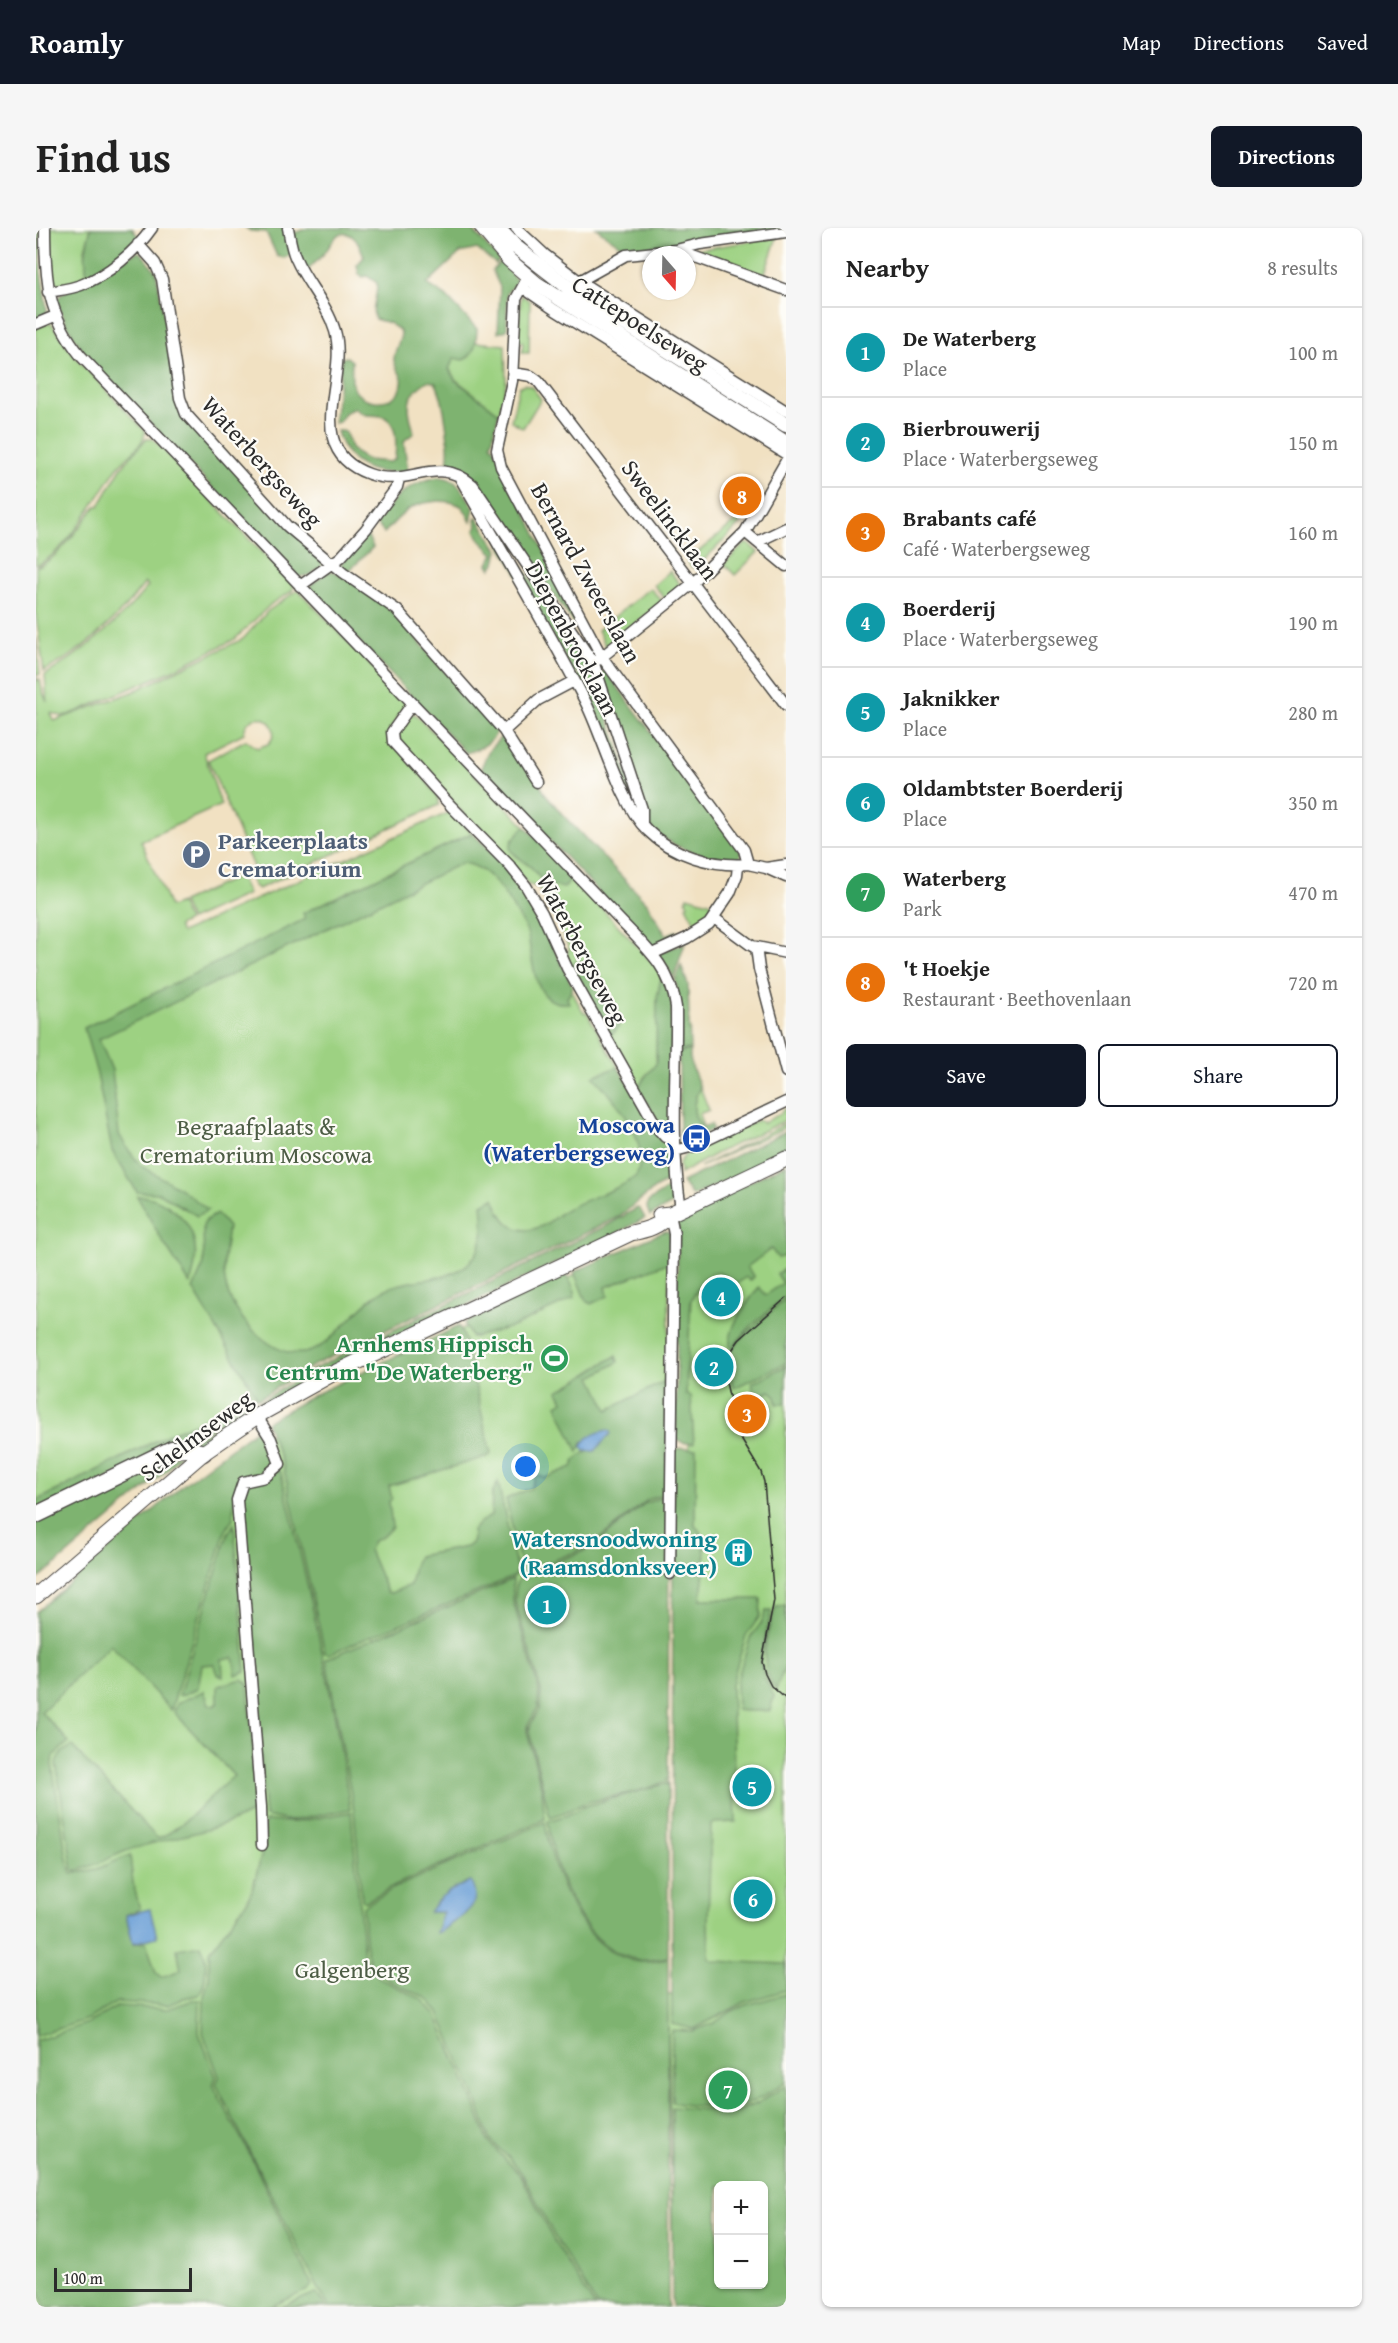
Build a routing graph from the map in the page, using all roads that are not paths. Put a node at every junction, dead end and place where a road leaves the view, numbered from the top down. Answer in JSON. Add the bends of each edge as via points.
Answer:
{"nodes":[{"id":1,"x":45,"y":228,"type":"edge"},
{"id":2,"x":152,"y":228,"type":"edge"},
{"id":3,"x":288,"y":228,"type":"edge"},
{"id":4,"x":482,"y":228,"type":"edge"},
{"id":5,"x":498,"y":228,"type":"edge"},
{"id":6,"x":516,"y":228,"type":"edge"},
{"id":7,"x":786,"y":232,"type":"edge"},
{"id":8,"x":138,"y":244,"type":"junction"},
{"id":9,"x":692,"y":246,"type":"edge"},
{"id":10,"x":642,"y":253,"type":"edge"},
{"id":11,"x":696,"y":257,"type":"edge"},
{"id":12,"x":537,"y":265,"type":"junction"},
{"id":13,"x":526,"y":281,"type":"junction"},
{"id":14,"x":574,"y":284,"type":"junction"},
{"id":15,"x":786,"y":290,"type":"edge"},
{"id":16,"x":48,"y":292,"type":"junction"},
{"id":17,"x":561,"y":301,"type":"junction"},
{"id":18,"x":56,"y":316,"type":"junction"},
{"id":19,"x":36,"y":324,"type":"edge"},
{"id":20,"x":513,"y":373,"type":"junction"},
{"id":21,"x":786,"y":411,"type":"edge"},
{"id":22,"x":786,"y":425,"type":"edge"},
{"id":23,"x":786,"y":443,"type":"edge"},
{"id":24,"x":786,"y":454,"type":"edge"},
{"id":25,"x":786,"y":461,"type":"edge"},
{"id":26,"x":459,"y":476,"type":"junction"},
{"id":27,"x":399,"y":479,"type":"junction"},
{"id":28,"x":786,"y":528,"type":"edge"},
{"id":29,"x":744,"y":532,"type":"junction"},
{"id":30,"x":757,"y":543,"type":"junction"},
{"id":31,"x":332,"y":565,"type":"junction"},
{"id":32,"x":786,"y":566,"type":"edge"},
{"id":33,"x":692,"y":584,"type":"junction"},
{"id":34,"x":300,"y":586,"type":"junction"},
{"id":35,"x":598,"y":661,"type":"junction"},
{"id":36,"x":574,"y":681,"type":"junction"},
{"id":37,"x":412,"y":704,"type":"junction"},
{"id":38,"x":786,"y":705,"type":"edge"},
{"id":39,"x":504,"y":731,"type":"junction"},
{"id":40,"x":536,"y":782,"type":"dead end"},
{"id":41,"x":642,"y":824,"type":"junction"},
{"id":42,"x":786,"y":865,"type":"edge"},
{"id":43,"x":752,"y":866,"type":"junction"},
{"id":44,"x":786,"y":877,"type":"edge"},
{"id":45,"x":714,"y":918,"type":"junction"},
{"id":46,"x":756,"y":947,"type":"junction"},
{"id":47,"x":786,"y":953,"type":"edge"},
{"id":48,"x":652,"y":954,"type":"junction"},
{"id":49,"x":786,"y":1072,"type":"edge"},
{"id":50,"x":786,"y":1102,"type":"edge"},
{"id":51,"x":675,"y":1139,"type":"junction"},
{"id":52,"x":675,"y":1151,"type":"junction"},
{"id":53,"x":786,"y":1159,"type":"edge"},
{"id":54,"x":676,"y":1211,"type":"junction"},
{"id":55,"x":260,"y":1414,"type":"junction"},
{"id":56,"x":203,"y":1453,"type":"junction"},
{"id":57,"x":36,"y":1515,"type":"edge"},
{"id":58,"x":670,"y":1574,"type":"dead end"},
{"id":59,"x":36,"y":1596,"type":"edge"},
{"id":60,"x":262,"y":1845,"type":"dead end"}],
"edges":[{"from":1,"to":16,"type":"street","name":"Waterbergseweg"},
{"from":2,"to":8,"type":"street"},
{"from":3,"to":27,"type":"street","via":[[295,258],[329,315],[338,341],[330,418],[335,443],[346,459],[362,471]]},
{"from":4,"to":13,"type":"street","name":"Cattepoelseweg"},
{"from":5,"to":12,"type":"street","name":"Cattepoelseweg"},
{"from":6,"to":14,"type":"street","name":"Cattepoelseweg"},
{"from":7,"to":9,"type":"street"},
{"from":8,"to":16,"type":"street","via":[[89,282]]},
{"from":8,"to":31,"type":"street","name":"Waterbergseweg","via":[[155,263],[162,279],[180,398],[186,414],[282,521]]},
{"from":10,"to":14,"type":"street","via":[[626,255]]},
{"from":11,"to":15,"type":"street"},
{"from":12,"to":13,"type":"street","name":"Bernard Zweerslaan"},
{"from":12,"to":14,"type":"street","name":"Cattepoelseweg"},
{"from":13,"to":17,"type":"street","name":"Cattepoelseweg"},
{"from":13,"to":20,"type":"street","name":"Bernard Zweerslaan","via":[[516,299]]},
{"from":13,"to":24,"type":"street","name":"Cattepoelseweg","via":[[538,298]]},
{"from":14,"to":17,"type":"street"},
{"from":14,"to":21,"type":"street","name":"Cattepoelseweg"},
{"from":14,"to":22,"type":"street","name":"Cattepoelseweg"},
{"from":16,"to":18,"type":"street","name":"Waterbergseweg"},
{"from":17,"to":23,"type":"street","name":"Cattepoelseweg"},
{"from":18,"to":19,"type":"street"},
{"from":18,"to":34,"type":"street","name":"Waterbergseweg","via":[[81,356]]},
{"from":20,"to":33,"type":"street","name":"Sweelincklaan","via":[[538,381]]},
{"from":20,"to":35,"type":"street","name":"Bernard Zweerslaan","via":[[498,442],[499,461]]},
{"from":25,"to":29,"type":"street"},
{"from":26,"to":27,"type":"street","via":[[434,470]]},
{"from":26,"to":35,"type":"street","name":"Diepenbrocklaan","via":[[478,492]]},
{"from":26,"to":36,"type":"street","name":"Diepenbrocklaan"},
{"from":27,"to":31,"type":"street","via":[[366,529]]},
{"from":28,"to":30,"type":"street"},
{"from":29,"to":30,"type":"street"},
{"from":29,"to":33,"type":"street"},
{"from":30,"to":32,"type":"street"},
{"from":31,"to":34,"type":"street"},
{"from":31,"to":39,"type":"street","name":"Waterbergseweg","via":[[397,610]]},
{"from":33,"to":35,"type":"street"},
{"from":33,"to":38,"type":"street","name":"Sweelincklaan"},
{"from":34,"to":37,"type":"street","name":"Waterbergseweg"},
{"from":35,"to":41,"type":"street","name":"Diepenbrocklaan","via":[[642,809]]},
{"from":35,"to":43,"type":"street","name":"Bernard Zweerslaan","via":[[744,850]]},
{"from":36,"to":39,"type":"street","via":[[538,700]]},
{"from":36,"to":41,"type":"street","name":"Diepenbrocklaan","via":[[630,807]]},
{"from":37,"to":48,"type":"street","name":"Waterbergseweg"},
{"from":37,"to":51,"type":"street","name":"Waterbergseweg","via":[[392,732],[393,742],[526,886],[567,968],[658,1129],[665,1137]]},
{"from":39,"to":40,"type":"street","name":"Waterbergseweg"},
{"from":41,"to":43,"type":"street","name":"Diepenbrocklaan","via":[[665,844],[689,855]]},
{"from":42,"to":43,"type":"street"},
{"from":43,"to":44,"type":"street"},
{"from":43,"to":45,"type":"street","via":[[737,875]]},
{"from":45,"to":46,"type":"street"},
{"from":45,"to":48,"type":"street","via":[[687,938]]},
{"from":46,"to":47,"type":"street"},
{"from":46,"to":49,"type":"street"},
{"from":48,"to":51,"type":"street","name":"Waterbergseweg","via":[[667,974],[675,997]]},
{"from":50,"to":52,"type":"street","via":[[694,1146]]},
{"from":51,"to":52,"type":"street","name":"Waterbergseweg"},
{"from":52,"to":54,"type":"street","name":"Waterbergseweg"},
{"from":53,"to":54,"type":"main road","name":"Schelmseweg"},
{"from":54,"to":55,"type":"main road","name":"Schelmseweg","via":[[649,1219],[632,1233],[332,1374]]},
{"from":54,"to":58,"type":"street","name":"Waterbergseweg"},
{"from":55,"to":56,"type":"main road","name":"Schelmseweg"},
{"from":55,"to":60,"type":"street","via":[[280,1464],[265,1477],[243,1482],[237,1500]]},
{"from":56,"to":57,"type":"main road","via":[[172,1449]]},
{"from":56,"to":59,"type":"main road","name":"Schelmseweg"}]}
